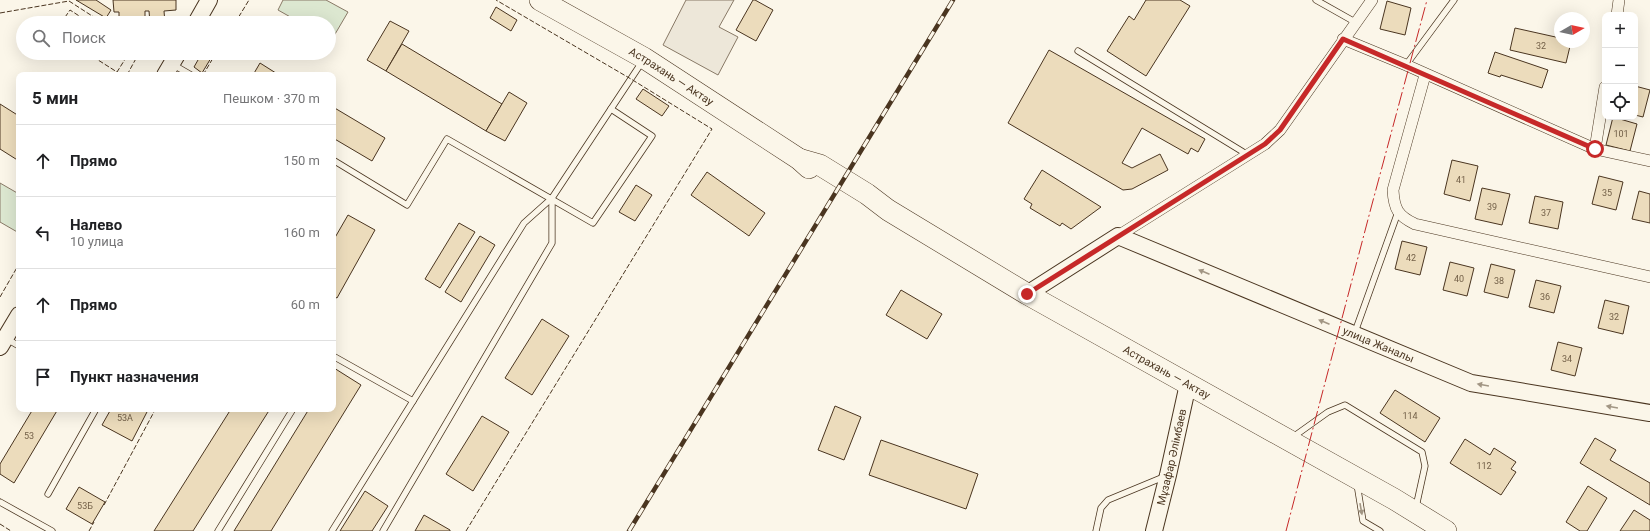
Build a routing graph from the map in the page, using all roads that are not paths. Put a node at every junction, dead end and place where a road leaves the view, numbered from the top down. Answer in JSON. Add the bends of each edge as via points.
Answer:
{"nodes":[{"id":1,"x":209,"y":0,"type":"edge"},
{"id":2,"x":540,"y":0,"type":"edge"},
{"id":3,"x":1316,"y":0,"type":"edge"},
{"id":4,"x":1372,"y":0,"type":"edge"},
{"id":5,"x":1454,"y":0,"type":"edge"},
{"id":6,"x":1619,"y":0,"type":"edge"},
{"id":7,"x":1617,"y":12,"type":"edge"},
{"id":8,"x":200,"y":16,"type":"edge"},
{"id":9,"x":1355,"y":22,"type":"junction"},
{"id":10,"x":1343,"y":39,"type":"junction"},
{"id":11,"x":1078,"y":51,"type":"dead end"},
{"id":12,"x":644,"y":58,"type":"junction"},
{"id":13,"x":172,"y":64,"type":"edge"},
{"id":14,"x":1406,"y":65,"type":"junction"},
{"id":15,"x":185,"y":72,"type":"edge"},
{"id":16,"x":1425,"y":75,"type":"junction"},
{"id":17,"x":1602,"y":106,"type":"edge"},
{"id":18,"x":611,"y":109,"type":"junction"},
{"id":19,"x":1595,"y":149,"type":"junction"},
{"id":20,"x":1248,"y":155,"type":"junction"},
{"id":21,"x":1650,"y":161,"type":"edge"},
{"id":22,"x":336,"y":162,"type":"edge"},
{"id":23,"x":552,"y":198,"type":"junction"},
{"id":24,"x":1398,"y":212,"type":"junction"},
{"id":25,"x":1118,"y":236,"type":"junction"},
{"id":26,"x":1650,"y":278,"type":"edge"},
{"id":27,"x":1027,"y":294,"type":"junction"},
{"id":28,"x":16,"y":323,"type":"edge"},
{"id":29,"x":1354,"y":334,"type":"junction"},
{"id":30,"x":8,"y":343,"type":"edge"},
{"id":31,"x":336,"y":358,"type":"edge"},
{"id":32,"x":1188,"y":384,"type":"junction"},
{"id":33,"x":413,"y":401,"type":"junction"},
{"id":34,"x":94,"y":412,"type":"edge"},
{"id":35,"x":291,"y":412,"type":"edge"},
{"id":36,"x":1650,"y":413,"type":"edge"},
{"id":37,"x":1289,"y":440,"type":"junction"},
{"id":38,"x":1168,"y":476,"type":"junction"},
{"id":39,"x":1356,"y":478,"type":"junction"},
{"id":40,"x":48,"y":494,"type":"dead end"},
{"id":41,"x":0,"y":502,"type":"edge"},
{"id":42,"x":1415,"y":512,"type":"junction"},
{"id":43,"x":52,"y":531,"type":"edge"},
{"id":44,"x":218,"y":531,"type":"edge"},
{"id":45,"x":332,"y":531,"type":"edge"},
{"id":46,"x":383,"y":531,"type":"edge"},
{"id":47,"x":1096,"y":531,"type":"edge"},
{"id":48,"x":1154,"y":531,"type":"edge"},
{"id":49,"x":1380,"y":531,"type":"edge"},
{"id":50,"x":1446,"y":531,"type":"edge"}],
"edges":[{"from":1,"to":8,"type":"street"},
{"from":2,"to":12,"type":"highway","name":"Астрахань — Актау"},
{"from":3,"to":9,"type":"lane"},
{"from":4,"to":9,"type":"street"},
{"from":5,"to":14,"type":"lane"},
{"from":6,"to":7,"type":"street"},
{"from":9,"to":10,"type":"street"},
{"from":10,"to":14,"type":"street"},
{"from":10,"to":20,"type":"street","via":[[1280,130]]},
{"from":11,"to":20,"type":"lane"},
{"from":12,"to":18,"type":"lane"},
{"from":12,"to":27,"type":"highway","name":"Астрахань — Актау","via":[[799,159],[815,174],[840,190],[863,202],[888,210]]},
{"from":13,"to":15,"type":"lane"},
{"from":14,"to":16,"type":"street"},
{"from":16,"to":19,"type":"street"},
{"from":16,"to":24,"type":"street","via":[[1393,190]]},
{"from":17,"to":19,"type":"street"},
{"from":18,"to":23,"type":"lane"},
{"from":18,"to":23,"type":"lane","via":[[652,136],[593,223]]},
{"from":19,"to":21,"type":"street"},
{"from":20,"to":25,"type":"street"},
{"from":22,"to":23,"type":"lane","via":[[407,205],[447,139]]},
{"from":23,"to":33,"type":"lane","via":[[524,223]]},
{"from":23,"to":46,"type":"lane","via":[[552,243]]},
{"from":24,"to":26,"type":"street","via":[[1405,220],[1415,224]]},
{"from":24,"to":29,"type":"lane"},
{"from":25,"to":27,"type":"street"},
{"from":29,"to":25,"type":"street","name":"улица Жаналы","one_way":true},
{"from":27,"to":32,"type":"highway","name":"Астрахань — Актау"},
{"from":28,"to":30,"type":"street"},
{"from":36,"to":29,"type":"street","name":"улица Жаналы","one_way":true,"via":[[1471,383]]},
{"from":31,"to":33,"type":"lane"},
{"from":32,"to":37,"type":"highway","name":"Астрахань — Актау"},
{"from":32,"to":38,"type":"street","name":"Мұзафар Әлімбаев"},
{"from":33,"to":45,"type":"lane"},
{"from":34,"to":40,"type":"lane"},
{"from":35,"to":44,"type":"lane"},
{"from":37,"to":39,"type":"highway","name":"Астрахань — Актау"},
{"from":37,"to":42,"type":"lane","via":[[1328,412],[1345,405],[1422,452],[1425,466]]},
{"from":38,"to":47,"type":"lane","via":[[1108,500],[1100,508]]},
{"from":38,"to":48,"type":"street","name":"Мұзафар Әлімбаев"},
{"from":39,"to":42,"type":"highway","name":"Астрахань — Актау"},
{"from":39,"to":49,"type":"lane","one_way":true,"via":[[1363,521]]},
{"from":41,"to":43,"type":"lane"},
{"from":42,"to":50,"type":"highway","name":"Астрахань — Актау"}]}
